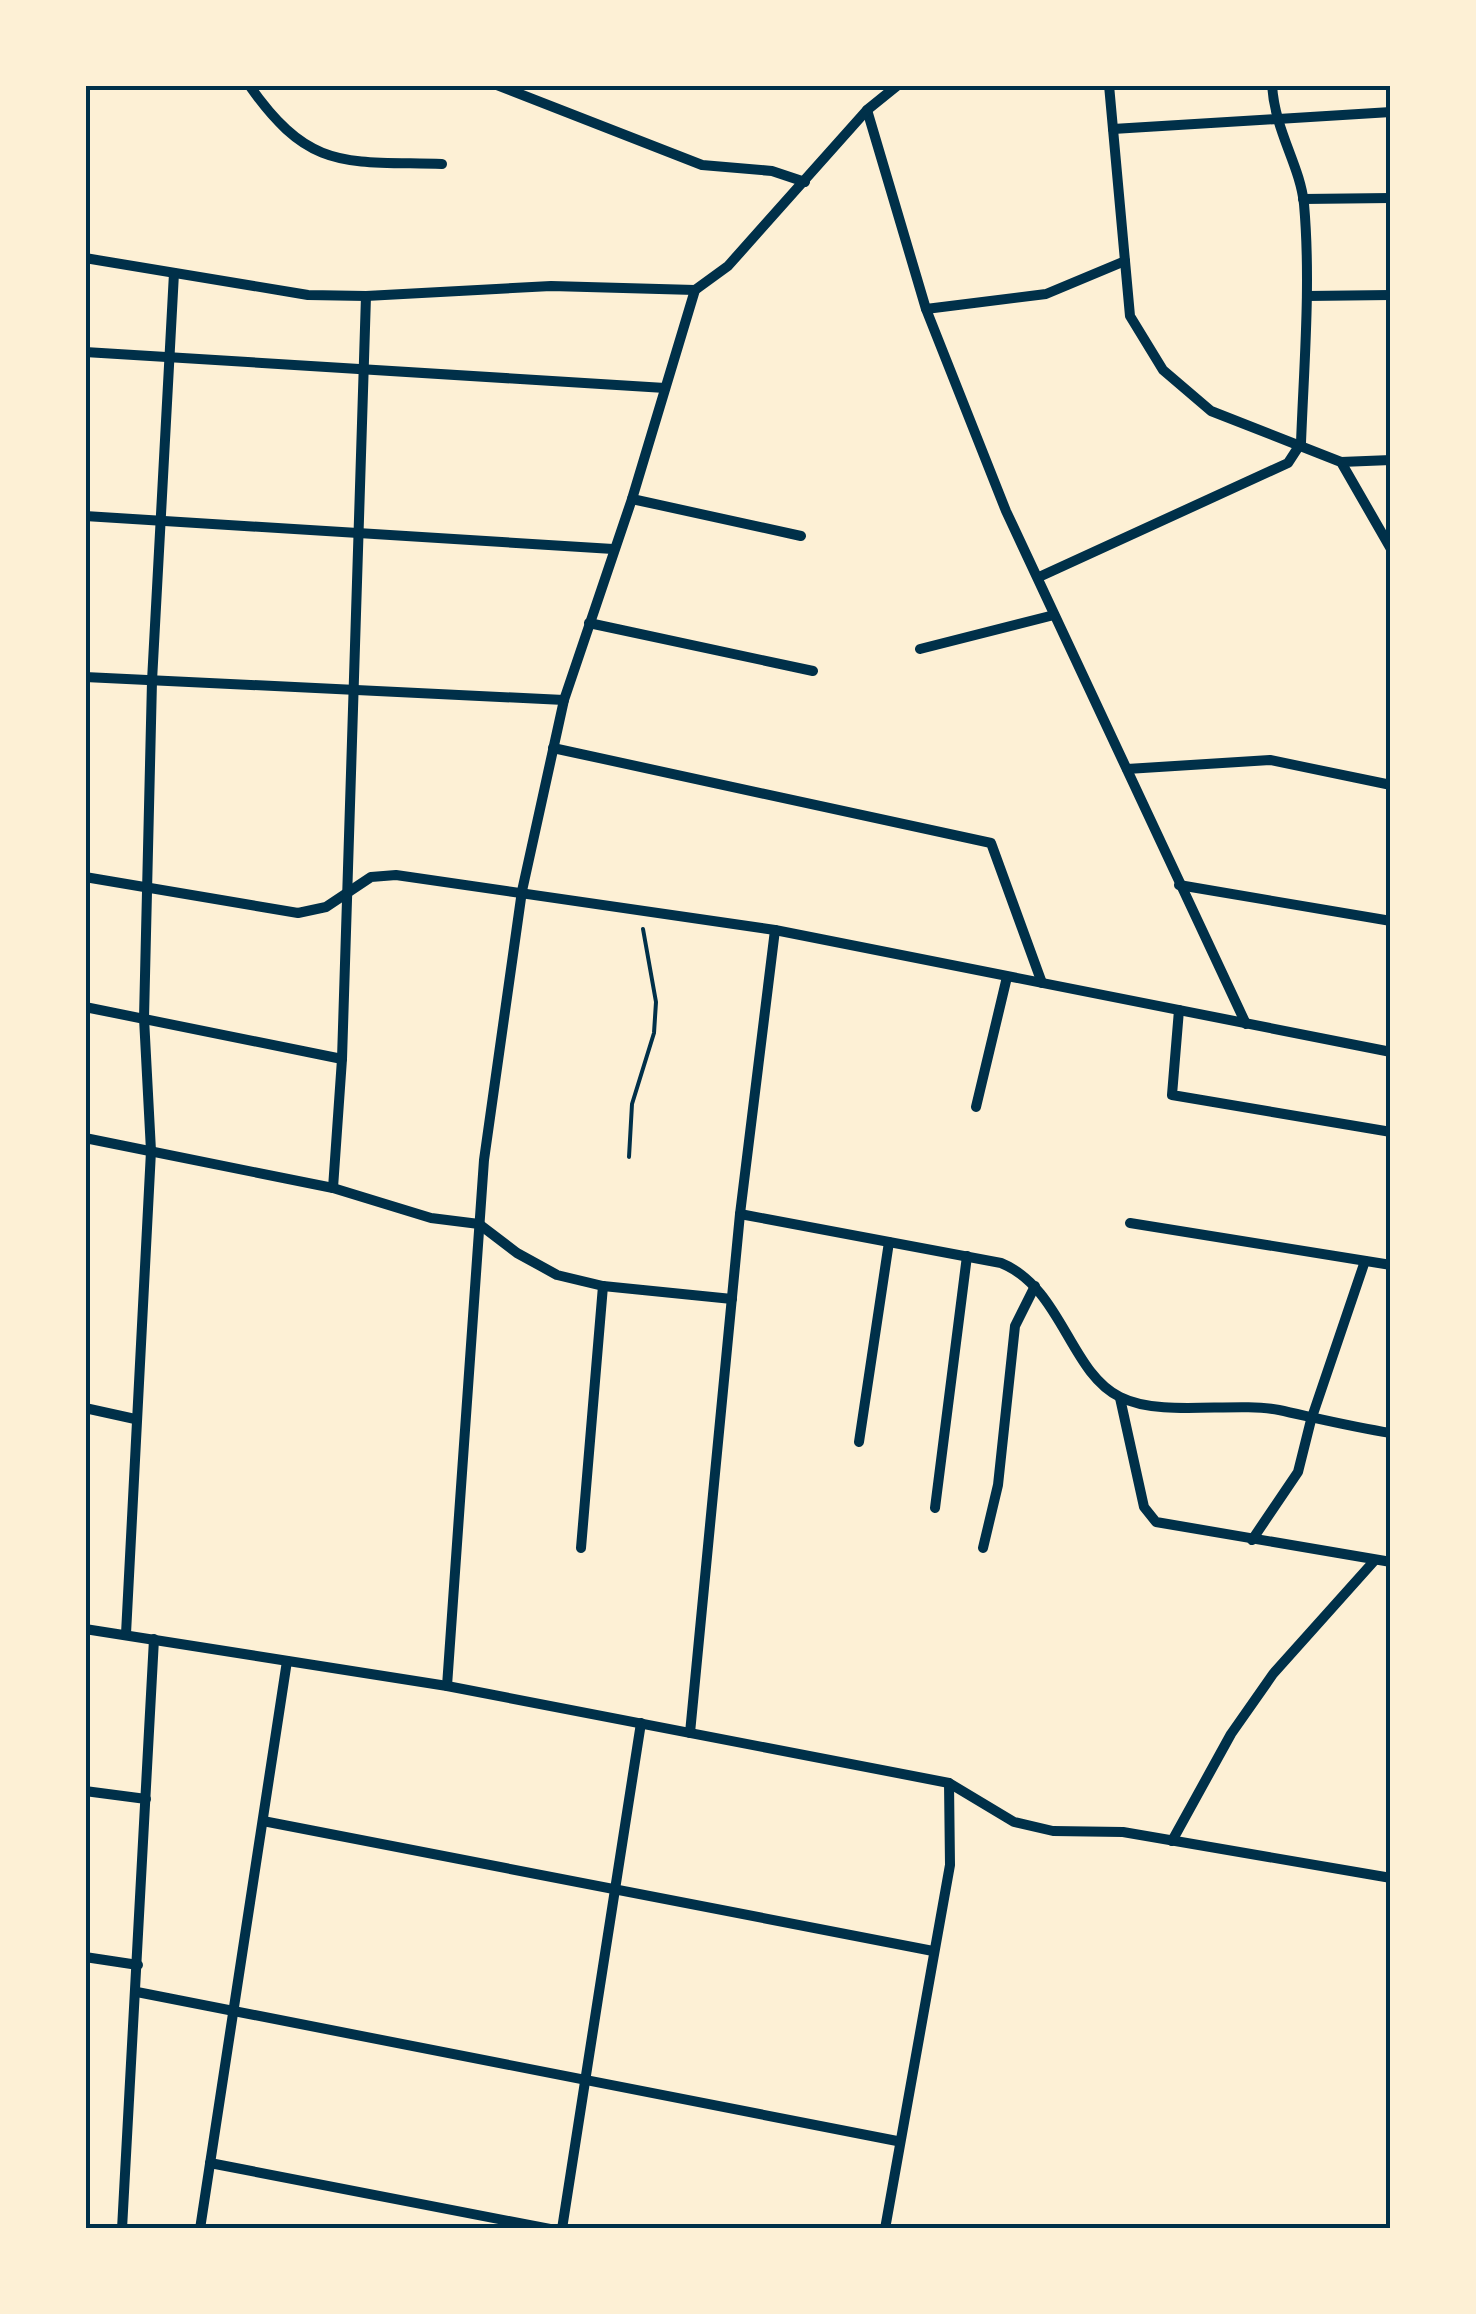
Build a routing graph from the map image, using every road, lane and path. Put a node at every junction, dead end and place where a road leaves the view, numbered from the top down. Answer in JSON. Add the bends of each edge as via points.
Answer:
{"nodes":[{"id":1,"x":249,"y":85,"type":"edge"},
{"id":2,"x":497,"y":85,"type":"edge"},
{"id":3,"x":898,"y":85,"type":"edge"},
{"id":4,"x":1109,"y":85,"type":"edge"},
{"id":5,"x":1272,"y":85,"type":"edge"},
{"id":6,"x":868,"y":110,"type":"junction"},
{"id":7,"x":1391,"y":112,"type":"edge"},
{"id":8,"x":1274,"y":119,"type":"junction"},
{"id":9,"x":1113,"y":129,"type":"junction"},
{"id":10,"x":442,"y":164,"type":"dead end"},
{"id":11,"x":805,"y":182,"type":"junction"},
{"id":12,"x":1391,"y":198,"type":"edge"},
{"id":13,"x":1304,"y":199,"type":"junction"},
{"id":14,"x":85,"y":258,"type":"edge"},
{"id":15,"x":1125,"y":262,"type":"junction"},
{"id":16,"x":174,"y":272,"type":"junction"},
{"id":17,"x":694,"y":290,"type":"junction"},
{"id":18,"x":1391,"y":294,"type":"edge"},
{"id":19,"x":366,"y":296,"type":"junction"},
{"id":20,"x":1306,"y":296,"type":"junction"},
{"id":21,"x":926,"y":309,"type":"junction"},
{"id":22,"x":85,"y":352,"type":"edge"},
{"id":23,"x":170,"y":355,"type":"junction"},
{"id":24,"x":364,"y":368,"type":"junction"},
{"id":25,"x":665,"y":388,"type":"junction"},
{"id":26,"x":1301,"y":444,"type":"junction"},
{"id":27,"x":1391,"y":460,"type":"edge"},
{"id":28,"x":1341,"y":462,"type":"junction"},
{"id":29,"x":632,"y":499,"type":"junction"},
{"id":30,"x":85,"y":516,"type":"edge"},
{"id":31,"x":161,"y":520,"type":"junction"},
{"id":32,"x":359,"y":534,"type":"junction"},
{"id":33,"x":800,"y":536,"type":"dead end"},
{"id":34,"x":1391,"y":549,"type":"edge"},
{"id":35,"x":614,"y":550,"type":"junction"},
{"id":36,"x":1039,"y":576,"type":"junction"},
{"id":37,"x":1054,"y":615,"type":"junction"},
{"id":38,"x":589,"y":623,"type":"junction"},
{"id":39,"x":920,"y":649,"type":"dead end"},
{"id":40,"x":813,"y":671,"type":"dead end"},
{"id":41,"x":85,"y":677,"type":"edge"},
{"id":42,"x":152,"y":681,"type":"junction"},
{"id":43,"x":355,"y":687,"type":"junction"},
{"id":44,"x":564,"y":700,"type":"junction"},
{"id":45,"x":553,"y":748,"type":"junction"},
{"id":46,"x":1126,"y":769,"type":"junction"},
{"id":47,"x":1391,"y":784,"type":"edge"},
{"id":48,"x":85,"y":877,"type":"edge"},
{"id":49,"x":1179,"y":885,"type":"junction"},
{"id":50,"x":149,"y":888,"type":"junction"},
{"id":51,"x":522,"y":891,"type":"junction"},
{"id":52,"x":348,"y":892,"type":"junction"},
{"id":53,"x":640,"y":909,"type":"junction"},
{"id":54,"x":1391,"y":921,"type":"edge"},
{"id":55,"x":774,"y":930,"type":"junction"},
{"id":56,"x":1007,"y":977,"type":"junction"},
{"id":57,"x":1042,"y":984,"type":"junction"},
{"id":58,"x":85,"y":1007,"type":"edge"},
{"id":59,"x":1180,"y":1010,"type":"junction"},
{"id":60,"x":144,"y":1018,"type":"junction"},
{"id":61,"x":1246,"y":1024,"type":"junction"},
{"id":62,"x":1391,"y":1052,"type":"edge"},
{"id":63,"x":342,"y":1060,"type":"junction"},
{"id":64,"x":976,"y":1108,"type":"dead end"},
{"id":65,"x":1391,"y":1132,"type":"edge"},
{"id":66,"x":85,"y":1138,"type":"edge"},
{"id":67,"x":151,"y":1151,"type":"junction"},
{"id":68,"x":630,"y":1157,"type":"dead end"},
{"id":69,"x":332,"y":1188,"type":"junction"},
{"id":70,"x":740,"y":1214,"type":"junction"},
{"id":71,"x":479,"y":1224,"type":"junction"},
{"id":72,"x":1130,"y":1224,"type":"dead end"},
{"id":73,"x":889,"y":1242,"type":"junction"},
{"id":74,"x":967,"y":1256,"type":"junction"},
{"id":75,"x":1365,"y":1261,"type":"junction"},
{"id":76,"x":1391,"y":1265,"type":"edge"},
{"id":77,"x":603,"y":1286,"type":"junction"},
{"id":78,"x":1035,"y":1286,"type":"junction"},
{"id":79,"x":732,"y":1299,"type":"junction"},
{"id":80,"x":1120,"y":1398,"type":"junction"},
{"id":81,"x":85,"y":1408,"type":"edge"},
{"id":82,"x":135,"y":1419,"type":"junction"},
{"id":83,"x":1310,"y":1420,"type":"junction"},
{"id":84,"x":1391,"y":1433,"type":"edge"},
{"id":85,"x":859,"y":1442,"type":"dead end"},
{"id":86,"x":935,"y":1508,"type":"dead end"},
{"id":87,"x":1252,"y":1540,"type":"junction"},
{"id":88,"x":581,"y":1548,"type":"dead end"},
{"id":89,"x":983,"y":1548,"type":"dead end"},
{"id":90,"x":1375,"y":1560,"type":"junction"},
{"id":91,"x":1391,"y":1562,"type":"edge"},
{"id":92,"x":85,"y":1629,"type":"edge"},
{"id":93,"x":126,"y":1634,"type":"junction"},
{"id":94,"x":154,"y":1639,"type":"junction"},
{"id":95,"x":287,"y":1661,"type":"junction"},
{"id":96,"x":447,"y":1686,"type":"junction"},
{"id":97,"x":641,"y":1724,"type":"junction"},
{"id":98,"x":690,"y":1733,"type":"junction"},
{"id":99,"x":949,"y":1783,"type":"junction"},
{"id":100,"x":85,"y":1790,"type":"edge"},
{"id":101,"x":146,"y":1799,"type":"junction"},
{"id":102,"x":263,"y":1821,"type":"junction"},
{"id":103,"x":1172,"y":1841,"type":"junction"},
{"id":104,"x":1391,"y":1878,"type":"edge"},
{"id":105,"x":617,"y":1889,"type":"junction"},
{"id":106,"x":933,"y":1951,"type":"junction"},
{"id":107,"x":85,"y":1957,"type":"edge"},
{"id":108,"x":138,"y":1965,"type":"junction"},
{"id":109,"x":136,"y":1992,"type":"junction"},
{"id":110,"x":234,"y":2011,"type":"junction"},
{"id":111,"x":586,"y":2078,"type":"junction"},
{"id":112,"x":897,"y":2141,"type":"junction"},
{"id":113,"x":210,"y":2163,"type":"junction"},
{"id":114,"x":122,"y":2229,"type":"edge"},
{"id":115,"x":200,"y":2229,"type":"edge"},
{"id":116,"x":550,"y":2229,"type":"edge"},
{"id":117,"x":562,"y":2229,"type":"edge"},
{"id":118,"x":884,"y":2229,"type":"edge"}],
"edges":[{"from":1,"to":10,"type":"street","via":[[312,152],[344,161]]},
{"from":2,"to":11,"type":"street","via":[[702,165],[772,171]]},
{"from":3,"to":6,"type":"street"},
{"from":4,"to":9,"type":"street"},
{"from":5,"to":8,"type":"street"},
{"from":6,"to":11,"type":"street"},
{"from":6,"to":21,"type":"street"},
{"from":7,"to":8,"type":"street"},
{"from":8,"to":9,"type":"street"},
{"from":8,"to":13,"type":"street"},
{"from":9,"to":15,"type":"street"},
{"from":11,"to":17,"type":"street","via":[[728,266]]},
{"from":12,"to":13,"type":"street"},
{"from":13,"to":20,"type":"street"},
{"from":14,"to":16,"type":"street"},
{"from":15,"to":21,"type":"street","via":[[1046,294]]},
{"from":15,"to":26,"type":"street","via":[[1130,316],[1163,370],[1211,411]]},
{"from":16,"to":19,"type":"street","via":[[308,295]]},
{"from":16,"to":23,"type":"street"},
{"from":17,"to":19,"type":"street","via":[[551,286]]},
{"from":17,"to":25,"type":"street"},
{"from":18,"to":20,"type":"street"},
{"from":19,"to":24,"type":"street"},
{"from":20,"to":26,"type":"street"},
{"from":21,"to":36,"type":"street","via":[[1006,511]]},
{"from":22,"to":23,"type":"street"},
{"from":23,"to":24,"type":"street"},
{"from":23,"to":31,"type":"street"},
{"from":24,"to":25,"type":"street"},
{"from":24,"to":32,"type":"street"},
{"from":25,"to":29,"type":"street"},
{"from":26,"to":28,"type":"street"},
{"from":26,"to":36,"type":"street","via":[[1288,463]]},
{"from":27,"to":28,"type":"street"},
{"from":28,"to":34,"type":"street"},
{"from":29,"to":33,"type":"street"},
{"from":29,"to":35,"type":"street"},
{"from":30,"to":31,"type":"street"},
{"from":31,"to":32,"type":"street"},
{"from":31,"to":42,"type":"street"},
{"from":32,"to":35,"type":"street"},
{"from":32,"to":43,"type":"street"},
{"from":35,"to":38,"type":"street"},
{"from":36,"to":37,"type":"street"},
{"from":37,"to":39,"type":"street"},
{"from":37,"to":46,"type":"street"},
{"from":38,"to":40,"type":"street"},
{"from":38,"to":44,"type":"street"},
{"from":41,"to":42,"type":"street"},
{"from":42,"to":43,"type":"street"},
{"from":42,"to":50,"type":"street"},
{"from":43,"to":44,"type":"street"},
{"from":43,"to":52,"type":"street"},
{"from":44,"to":45,"type":"street"},
{"from":45,"to":51,"type":"street"},
{"from":45,"to":57,"type":"street","via":[[992,843]]},
{"from":46,"to":47,"type":"street","via":[[1270,760]]},
{"from":46,"to":49,"type":"street"},
{"from":48,"to":50,"type":"street"},
{"from":49,"to":54,"type":"street"},
{"from":49,"to":61,"type":"street"},
{"from":50,"to":52,"type":"street","via":[[298,914]]},
{"from":50,"to":60,"type":"street"},
{"from":51,"to":52,"type":"street","via":[[396,875],[371,878]]},
{"from":51,"to":53,"type":"street"},
{"from":51,"to":71,"type":"street"},
{"from":52,"to":63,"type":"street"},
{"from":53,"to":55,"type":"street"},
{"from":53,"to":68,"type":"path","via":[[656,1002],[649,1058],[632,1104]]},
{"from":55,"to":56,"type":"street"},
{"from":55,"to":70,"type":"street"},
{"from":56,"to":57,"type":"street"},
{"from":56,"to":64,"type":"street"},
{"from":57,"to":59,"type":"street"},
{"from":58,"to":60,"type":"street"},
{"from":59,"to":61,"type":"street"},
{"from":59,"to":65,"type":"street","via":[[1172,1094]]},
{"from":60,"to":63,"type":"street"},
{"from":60,"to":67,"type":"street"},
{"from":61,"to":62,"type":"street"},
{"from":63,"to":69,"type":"street"},
{"from":66,"to":67,"type":"street"},
{"from":67,"to":69,"type":"street"},
{"from":67,"to":82,"type":"street"},
{"from":69,"to":71,"type":"street","via":[[432,1218]]},
{"from":70,"to":73,"type":"street"},
{"from":70,"to":79,"type":"street"},
{"from":71,"to":77,"type":"street","via":[[558,1275]]},
{"from":71,"to":96,"type":"street"},
{"from":72,"to":75,"type":"street"},
{"from":73,"to":74,"type":"street"},
{"from":73,"to":85,"type":"street"},
{"from":74,"to":78,"type":"street","via":[[1024,1272]]},
{"from":74,"to":86,"type":"street"},
{"from":75,"to":76,"type":"street"},
{"from":75,"to":83,"type":"street"},
{"from":77,"to":79,"type":"street"},
{"from":77,"to":88,"type":"street"},
{"from":78,"to":80,"type":"street","via":[[1100,1381]]},
{"from":78,"to":89,"type":"street","via":[[1015,1326],[998,1485]]},
{"from":79,"to":98,"type":"street"},
{"from":80,"to":83,"type":"street","via":[[1278,1410]]},
{"from":80,"to":87,"type":"street","via":[[1144,1507],[1156,1522]]},
{"from":81,"to":82,"type":"street"},
{"from":82,"to":93,"type":"street"},
{"from":83,"to":84,"type":"street"},
{"from":83,"to":87,"type":"street","via":[[1298,1472]]},
{"from":87,"to":90,"type":"street"},
{"from":90,"to":91,"type":"street"},
{"from":90,"to":103,"type":"street","via":[[1273,1674]]},
{"from":92,"to":93,"type":"street"},
{"from":93,"to":94,"type":"street"},
{"from":94,"to":95,"type":"street"},
{"from":94,"to":101,"type":"street"},
{"from":95,"to":96,"type":"street"},
{"from":95,"to":102,"type":"street"},
{"from":96,"to":97,"type":"street"},
{"from":97,"to":98,"type":"street"},
{"from":97,"to":105,"type":"street"},
{"from":98,"to":99,"type":"street"},
{"from":99,"to":103,"type":"street","via":[[1014,1822]]},
{"from":99,"to":106,"type":"street","via":[[950,1865]]},
{"from":100,"to":101,"type":"street"},
{"from":101,"to":108,"type":"street"},
{"from":102,"to":105,"type":"street"},
{"from":102,"to":110,"type":"street"},
{"from":103,"to":104,"type":"street"},
{"from":105,"to":106,"type":"street"},
{"from":105,"to":111,"type":"street"},
{"from":106,"to":112,"type":"street"},
{"from":107,"to":108,"type":"street"},
{"from":108,"to":109,"type":"street"},
{"from":109,"to":110,"type":"street"},
{"from":109,"to":114,"type":"street"},
{"from":110,"to":111,"type":"street"},
{"from":110,"to":113,"type":"street"},
{"from":111,"to":112,"type":"street"},
{"from":111,"to":117,"type":"street"},
{"from":112,"to":118,"type":"street"},
{"from":113,"to":115,"type":"street"},
{"from":113,"to":116,"type":"street"}]}
